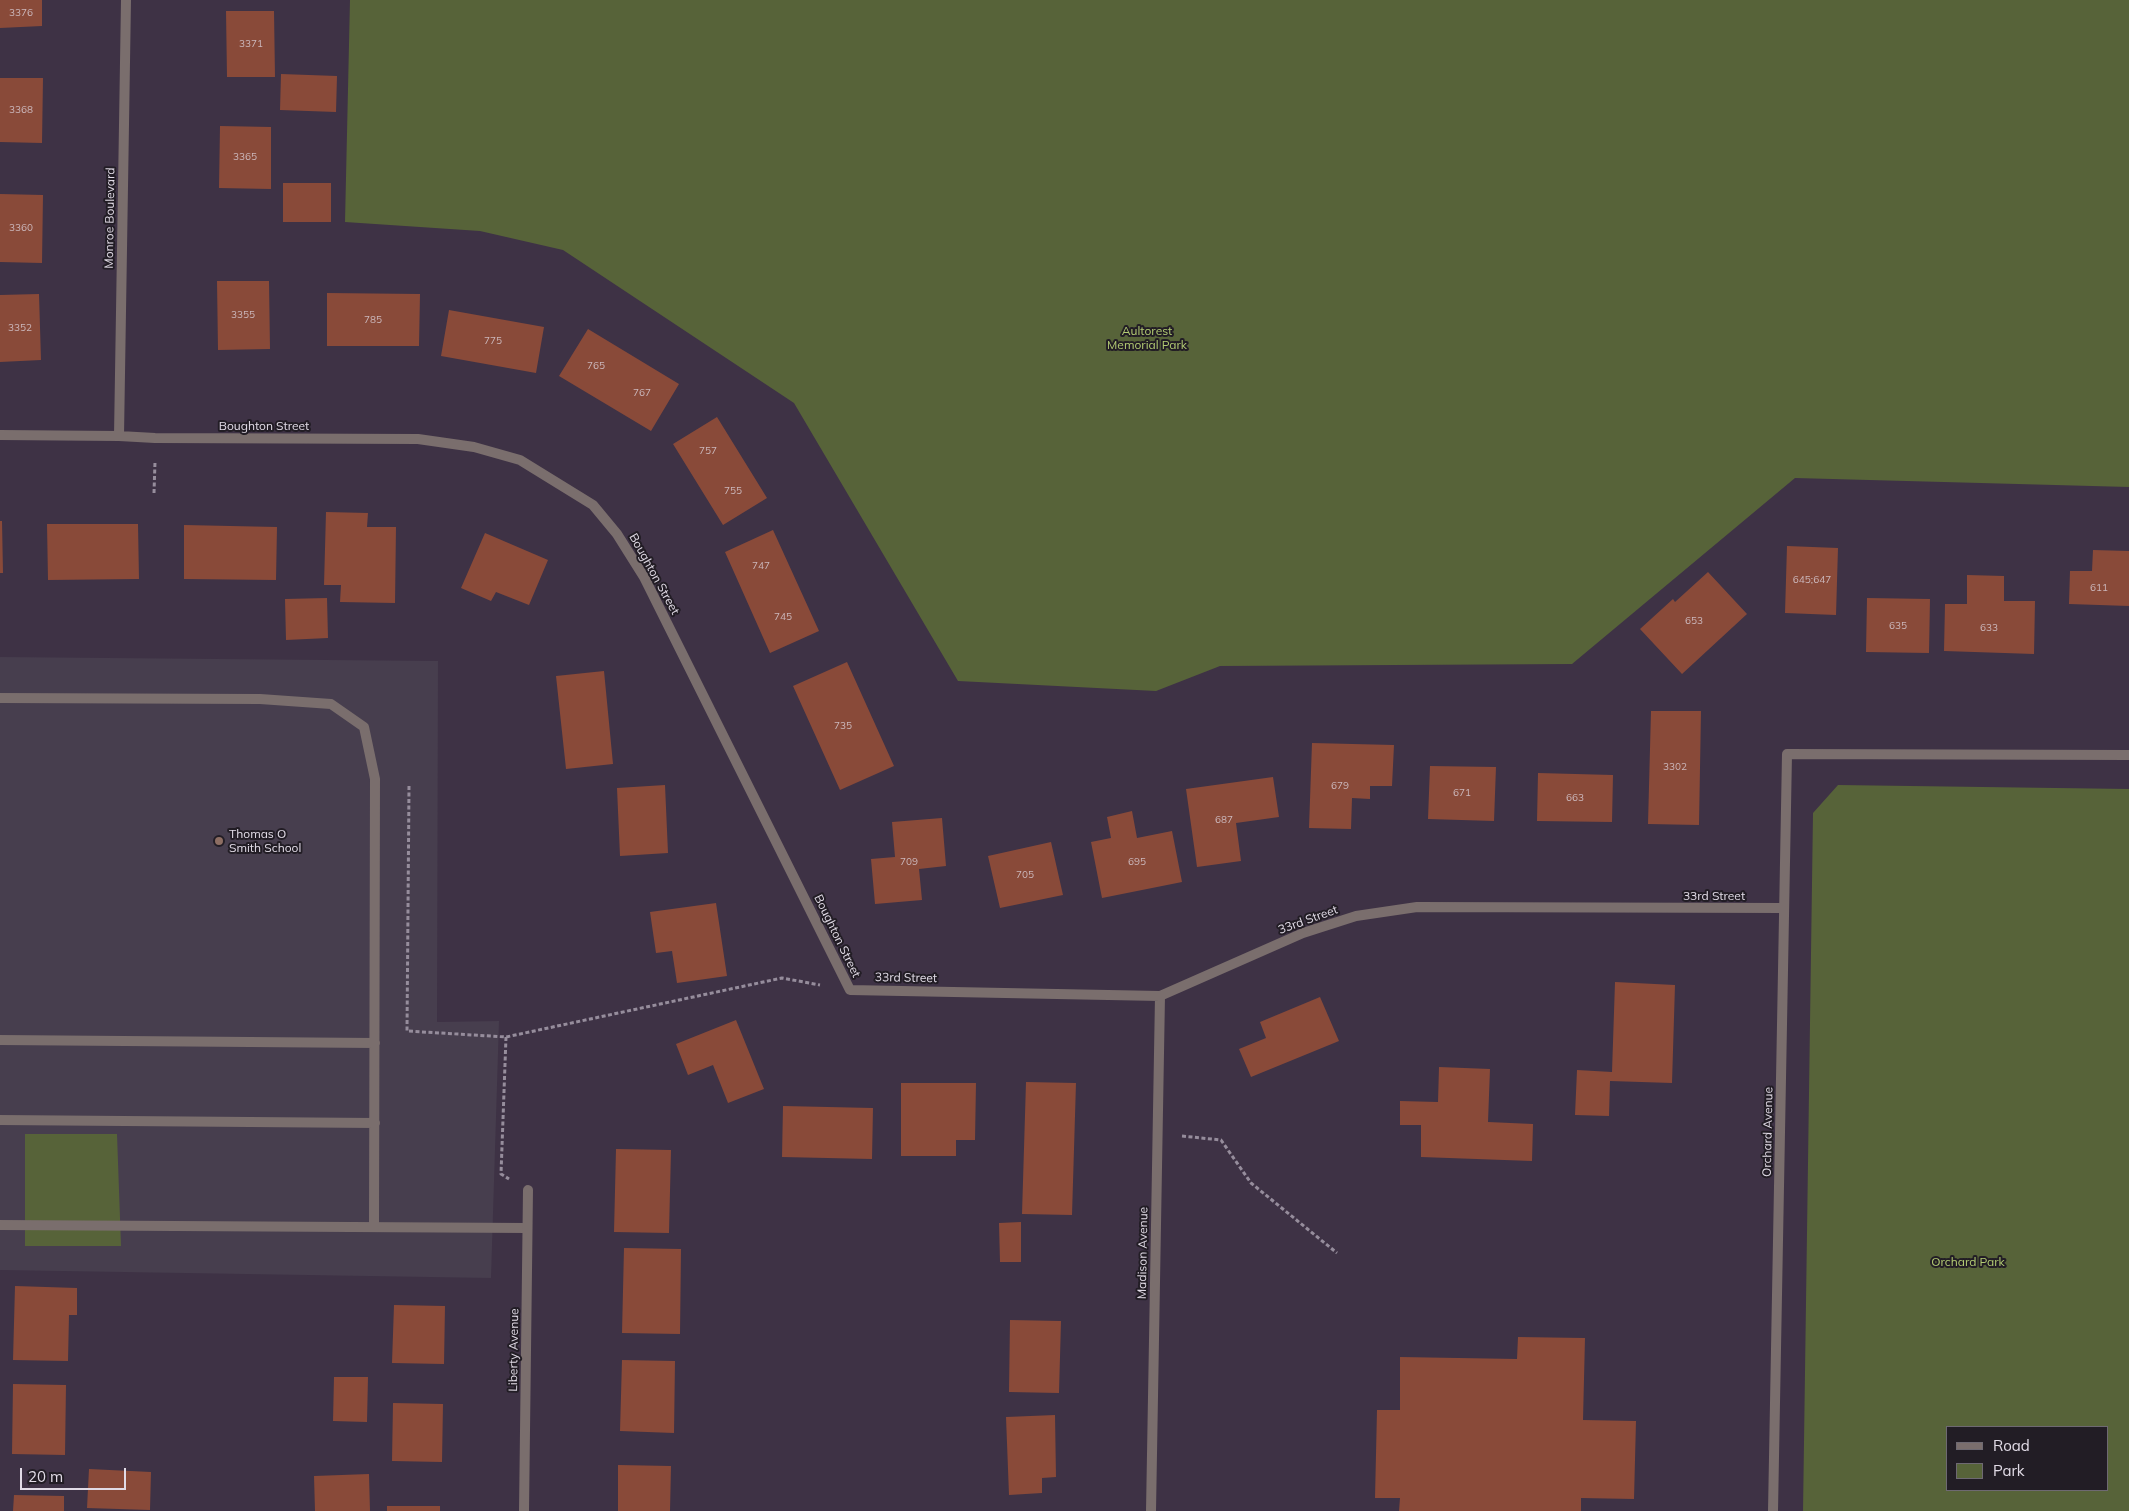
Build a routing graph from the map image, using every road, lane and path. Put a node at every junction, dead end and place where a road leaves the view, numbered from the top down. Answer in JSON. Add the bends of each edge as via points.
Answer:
{"nodes":[{"id":1,"x":126,"y":0,"type":"edge"},
{"id":2,"x":0,"y":435,"type":"edge"},
{"id":3,"x":119,"y":436,"type":"junction"},
{"id":4,"x":155,"y":438,"type":"junction"},
{"id":5,"x":154,"y":493,"type":"dead end"},
{"id":6,"x":0,"y":698,"type":"edge"},
{"id":7,"x":2129,"y":755,"type":"edge"},
{"id":8,"x":409,"y":786,"type":"dead end"},
{"id":9,"x":1784,"y":908,"type":"junction"},
{"id":10,"x":850,"y":990,"type":"junction"},
{"id":11,"x":1160,"y":996,"type":"junction"},
{"id":12,"x":506,"y":1037,"type":"junction"},
{"id":13,"x":0,"y":1040,"type":"edge"},
{"id":14,"x":375,"y":1043,"type":"junction"},
{"id":15,"x":0,"y":1120,"type":"edge"},
{"id":16,"x":375,"y":1123,"type":"junction"},
{"id":17,"x":1197,"y":1138,"type":"dead end"},
{"id":18,"x":528,"y":1190,"type":"joint"},
{"id":19,"x":0,"y":1225,"type":"edge"},
{"id":20,"x":374,"y":1227,"type":"junction"},
{"id":21,"x":527,"y":1228,"type":"junction"},
{"id":22,"x":1336,"y":1253,"type":"dead end"},
{"id":23,"x":524,"y":1511,"type":"edge"},
{"id":24,"x":1151,"y":1511,"type":"edge"},
{"id":25,"x":1773,"y":1511,"type":"edge"}],
"edges":[{"from":1,"to":3,"type":"street","name":"Monroe Boulevard"},
{"from":2,"to":3,"type":"street","name":"Boughton Street"},
{"from":3,"to":4,"type":"street","name":"Boughton Street"},
{"from":4,"to":5,"type":"path"},
{"from":4,"to":10,"type":"street","name":"Boughton Street","via":[[418,439],[474,447],[520,460],[593,505],[617,534],[644,577]]},
{"from":6,"to":14,"type":"street","via":[[260,699],[331,704],[364,727],[375,779]]},
{"from":7,"to":9,"type":"street","name":"Orchard Avenue","via":[[1787,754]]},
{"from":8,"to":12,"type":"path","via":[[407,1031]]},
{"from":9,"to":11,"type":"street","name":"33rd Street","via":[[1417,907],[1356,916],[1303,932]]},
{"from":9,"to":25,"type":"street","name":"Orchard Avenue"},
{"from":10,"to":11,"type":"street","name":"33rd Street"},
{"from":10,"to":12,"type":"path","via":[[782,978]]},
{"from":11,"to":24,"type":"street","name":"Madison Avenue"},
{"from":12,"to":18,"type":"path","via":[[501,1174]]},
{"from":13,"to":14,"type":"street"},
{"from":14,"to":16,"type":"street"},
{"from":15,"to":16,"type":"street"},
{"from":16,"to":20,"type":"street"},
{"from":17,"to":22,"type":"path","via":[[1221,1140],[1251,1183]]},
{"from":18,"to":21,"type":"street","name":"Liberty Avenue"},
{"from":19,"to":20,"type":"street"},
{"from":20,"to":21,"type":"street"},
{"from":21,"to":23,"type":"street","name":"Liberty Avenue"}]}
